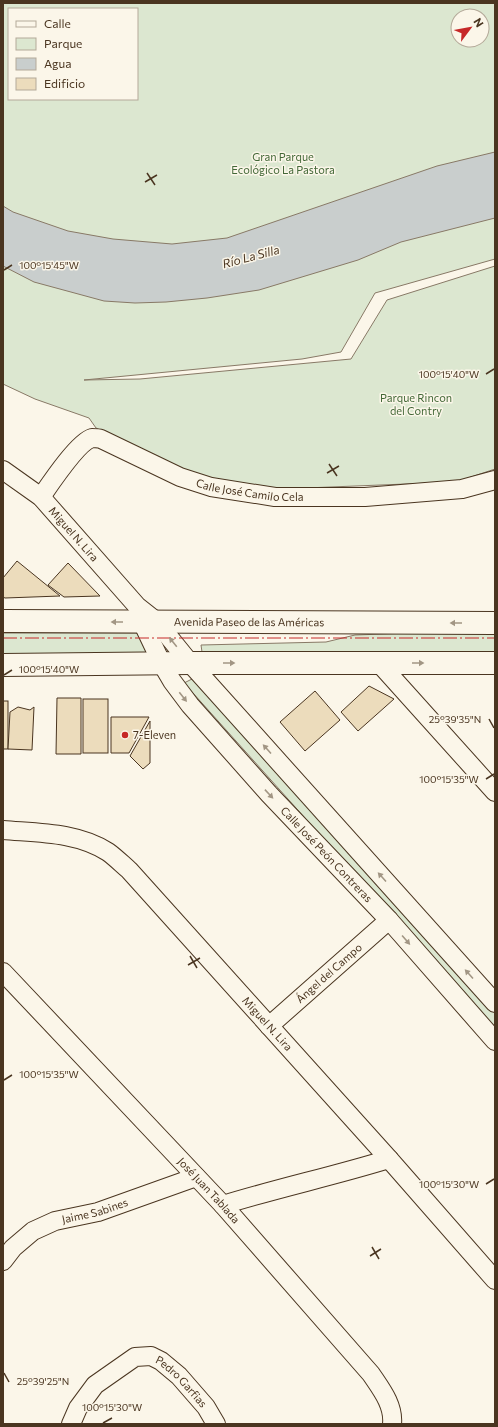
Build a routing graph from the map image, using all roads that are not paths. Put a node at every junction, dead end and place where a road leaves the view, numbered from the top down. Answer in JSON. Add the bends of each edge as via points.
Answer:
{"nodes":[{"id":1,"x":3,"y":470,"type":"edge"},
{"id":2,"x":495,"y":480,"type":"edge"},
{"id":3,"x":41,"y":497,"type":"junction"},
{"id":4,"x":145,"y":616,"type":"junction"},
{"id":5,"x":3,"y":621,"type":"edge"},
{"id":6,"x":495,"y":623,"type":"edge"},
{"id":7,"x":190,"y":663,"type":"junction"},
{"id":8,"x":379,"y":663,"type":"junction"},
{"id":9,"x":495,"y":663,"type":"edge"},
{"id":10,"x":162,"y":664,"type":"junction"},
{"id":11,"x":3,"y":665,"type":"edge"},
{"id":12,"x":495,"y":792,"type":"edge"},
{"id":13,"x":3,"y":830,"type":"edge"},
{"id":14,"x":389,"y":920,"type":"junction"},
{"id":15,"x":3,"y":972,"type":"edge"},
{"id":16,"x":495,"y":1003,"type":"edge"},
{"id":17,"x":269,"y":1026,"type":"junction"},
{"id":18,"x":495,"y":1041,"type":"edge"},
{"id":19,"x":389,"y":1159,"type":"junction"},
{"id":20,"x":196,"y":1177,"type":"junction"},
{"id":21,"x":223,"y":1205,"type":"junction"},
{"id":22,"x":3,"y":1261,"type":"edge"},
{"id":23,"x":495,"y":1280,"type":"edge"},
{"id":24,"x":71,"y":1424,"type":"edge"},
{"id":25,"x":216,"y":1424,"type":"edge"},
{"id":26,"x":392,"y":1424,"type":"edge"}],
"edges":[{"from":1,"to":3,"type":"street","name":"Miguel N. Lira"},
{"from":2,"to":3,"type":"street","name":"Calle José Camilo Cela","via":[[462,489],[365,497],[275,496],[211,487],[180,477],[101,439],[91,438],[73,454]]},
{"from":3,"to":4,"type":"street","name":"Miguel N. Lira"},
{"from":4,"to":5,"type":"main road","name":"Avenida Paseo de las Américas","one_way":true},
{"from":6,"to":4,"type":"main road","name":"Avenida Paseo de las Américas","one_way":true},
{"from":7,"to":4,"type":"street","one_way":true},
{"from":4,"to":10,"type":"street","name":"Calle José Peón Contreras"},
{"from":7,"to":8,"type":"main road","one_way":true},
{"from":7,"to":10,"type":"main road"},
{"from":16,"to":7,"type":"street","one_way":true},
{"from":8,"to":9,"type":"main road","one_way":true},
{"from":8,"to":12,"type":"street"},
{"from":10,"to":11,"type":"main road"},
{"from":10,"to":14,"type":"street","name":"Calle José Peón Contreras","one_way":true,"via":[[190,705],[269,794]]},
{"from":13,"to":17,"type":"street","name":"Miguel N. Lira","via":[[64,835],[109,852],[129,870]]},
{"from":14,"to":17,"type":"street","name":"Ángel del Campo"},
{"from":14,"to":18,"type":"street","name":"Calle José Peón Contreras","one_way":true},
{"from":15,"to":20,"type":"street","name":"José Juan Tablada"},
{"from":17,"to":19,"type":"street","name":"Miguel N. Lira"},
{"from":19,"to":21,"type":"street"},
{"from":19,"to":23,"type":"street","name":"Miguel N. Lira"},
{"from":20,"to":21,"type":"street","name":"José Juan Tablada"},
{"from":20,"to":22,"type":"street","name":"Jaime Sabines","via":[[98,1212],[55,1221],[33,1231],[13,1248]]},
{"from":21,"to":26,"type":"street","name":"José Juan Tablada","via":[[371,1374],[386,1398],[393,1416]]},
{"from":24,"to":25,"type":"street","name":"Pedro Garfias","via":[[78,1408],[95,1385],[135,1357],[151,1356],[179,1376],[206,1406]]}]}
